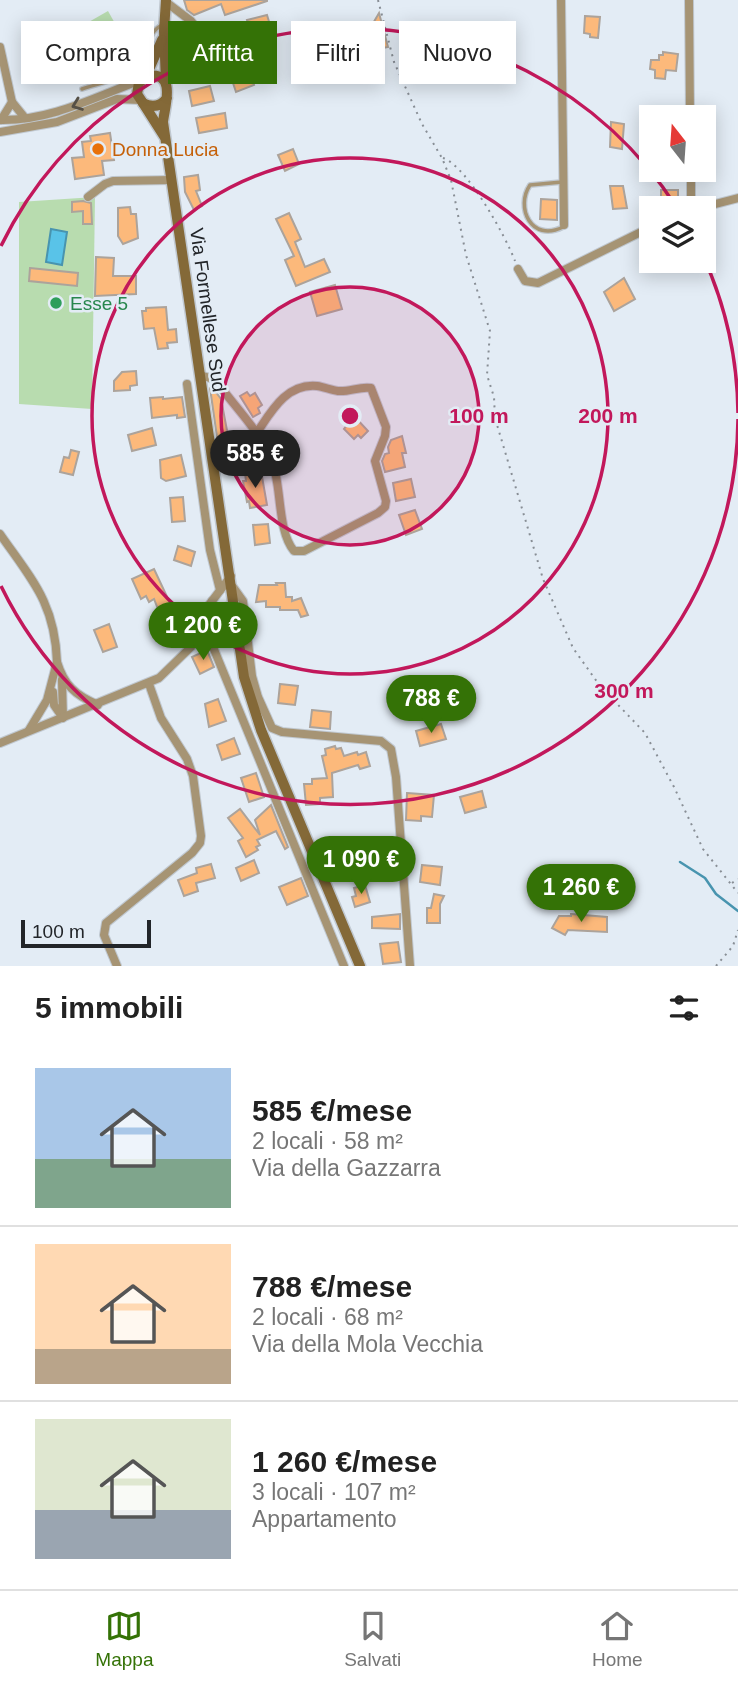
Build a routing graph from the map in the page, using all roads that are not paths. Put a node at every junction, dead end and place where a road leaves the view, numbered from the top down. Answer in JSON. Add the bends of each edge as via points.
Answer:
{"nodes":[{"id":1,"x":561,"y":0,"type":"edge"},
{"id":2,"x":689,"y":0,"type":"edge"},
{"id":3,"x":166,"y":1,"type":"edge"},
{"id":4,"x":191,"y":21,"type":"edge"},
{"id":5,"x":164,"y":28,"type":"junction"},
{"id":6,"x":0,"y":47,"type":"edge"},
{"id":7,"x":154,"y":58,"type":"edge"},
{"id":8,"x":154,"y":75,"type":"edge"},
{"id":9,"x":166,"y":82,"type":"junction"},
{"id":10,"x":128,"y":84,"type":"edge"},
{"id":11,"x":139,"y":84,"type":"edge"},
{"id":12,"x":82,"y":89,"type":"dead end"},
{"id":13,"x":167,"y":98,"type":"junction"},
{"id":14,"x":12,"y":102,"type":"junction"},
{"id":15,"x":141,"y":102,"type":"junction"},
{"id":16,"x":690,"y":105,"type":"edge"},
{"id":17,"x":25,"y":118,"type":"junction"},
{"id":18,"x":0,"y":120,"type":"edge"},
{"id":19,"x":0,"y":132,"type":"edge"},
{"id":20,"x":166,"y":139,"type":"junction"},
{"id":21,"x":172,"y":180,"type":"junction"},
{"id":22,"x":563,"y":182,"type":"junction"},
{"id":23,"x":88,"y":197,"type":"dead end"},
{"id":24,"x":738,"y":198,"type":"edge"},
{"id":25,"x":716,"y":204,"type":"edge"},
{"id":26,"x":564,"y":225,"type":"joint"},
{"id":27,"x":639,"y":234,"type":"edge"},
{"id":28,"x":518,"y":269,"type":"road end"},
{"id":29,"x":200,"y":375,"type":"junction"},
{"id":30,"x":187,"y":384,"type":"dead end"},
{"id":31,"x":256,"y":434,"type":"junction"},
{"id":32,"x":0,"y":534,"type":"edge"},
{"id":33,"x":232,"y":582,"type":"junction"},
{"id":34,"x":220,"y":590,"type":"junction"},
{"id":35,"x":212,"y":601,"type":"junction"},
{"id":36,"x":57,"y":662,"type":"junction"},
{"id":37,"x":62,"y":678,"type":"junction"},
{"id":38,"x":53,"y":682,"type":"junction"},
{"id":39,"x":149,"y":684,"type":"junction"},
{"id":40,"x":98,"y":705,"type":"junction"},
{"id":41,"x":63,"y":718,"type":"junction"},
{"id":42,"x":28,"y":732,"type":"junction"},
{"id":43,"x":0,"y":743,"type":"edge"},
{"id":44,"x":117,"y":966,"type":"edge"},
{"id":45,"x":344,"y":966,"type":"edge"},
{"id":46,"x":360,"y":966,"type":"edge"},
{"id":47,"x":410,"y":966,"type":"edge"}],
"edges":[{"from":1,"to":22,"type":"street"},
{"from":2,"to":16,"type":"street"},
{"from":3,"to":4,"type":"street"},
{"from":3,"to":5,"type":"street"},
{"from":5,"to":7,"type":"street"},
{"from":5,"to":9,"type":"street"},
{"from":5,"to":12,"type":"lane","via":[[152,32],[136,68]]},
{"from":6,"to":14,"type":"street"},
{"from":8,"to":9,"type":"street"},
{"from":9,"to":13,"type":"street"},
{"from":10,"to":17,"type":"street","one_way":true,"via":[[59,111]]},
{"from":11,"to":15,"type":"street"},
{"from":13,"to":15,"type":"street","via":[[153,106]]},
{"from":13,"to":20,"type":"street","name":"Via Formellese Sud"},
{"from":14,"to":17,"type":"street"},
{"from":14,"to":18,"type":"street"},
{"from":15,"to":19,"type":"street","via":[[120,99],[57,122]]},
{"from":15,"to":20,"type":"street","name":"Via Formellese Sud"},
{"from":17,"to":18,"type":"street"},
{"from":20,"to":21,"type":"street","name":"Via Formellese Sud"},
{"from":21,"to":23,"type":"street","via":[[113,181]]},
{"from":21,"to":29,"type":"street","name":"Via Formellese Sud"},
{"from":22,"to":26,"type":"street"},
{"from":22,"to":26,"type":"lane","via":[[530,185],[526,203],[534,228],[556,230]]},
{"from":24,"to":25,"type":"street"},
{"from":27,"to":28,"type":"street","via":[[541,282],[525,281]]},
{"from":29,"to":31,"type":"street","via":[[216,382]]},
{"from":29,"to":33,"type":"street","name":"Via Formellese Sud"},
{"from":30,"to":34,"type":"street"},
{"from":31,"to":31,"type":"street","via":[[273,464],[294,551],[304,551],[384,509],[376,461],[386,430],[371,388],[296,389],[280,400]]},
{"from":32,"to":36,"type":"street","via":[[47,605]]},
{"from":33,"to":34,"type":"street"},
{"from":33,"to":46,"type":"street","name":"Via Formellese Sud","via":[[242,665],[261,730]]},
{"from":33,"to":47,"type":"street","via":[[243,601],[252,676],[272,728],[381,741],[392,750]]},
{"from":34,"to":35,"type":"street"},
{"from":35,"to":39,"type":"street","via":[[189,651]]},
{"from":35,"to":45,"type":"street","via":[[213,646]]},
{"from":36,"to":37,"type":"street"},
{"from":36,"to":38,"type":"street"},
{"from":37,"to":40,"type":"street","via":[[77,694]]},
{"from":37,"to":41,"type":"street"},
{"from":38,"to":41,"type":"street","via":[[54,705]]},
{"from":38,"to":42,"type":"street"},
{"from":39,"to":40,"type":"street"},
{"from":39,"to":44,"type":"street","via":[[161,718],[190,765],[201,838],[192,853],[105,926],[105,939]]},
{"from":40,"to":41,"type":"street"},
{"from":41,"to":42,"type":"street"},
{"from":42,"to":43,"type":"street"}]}
